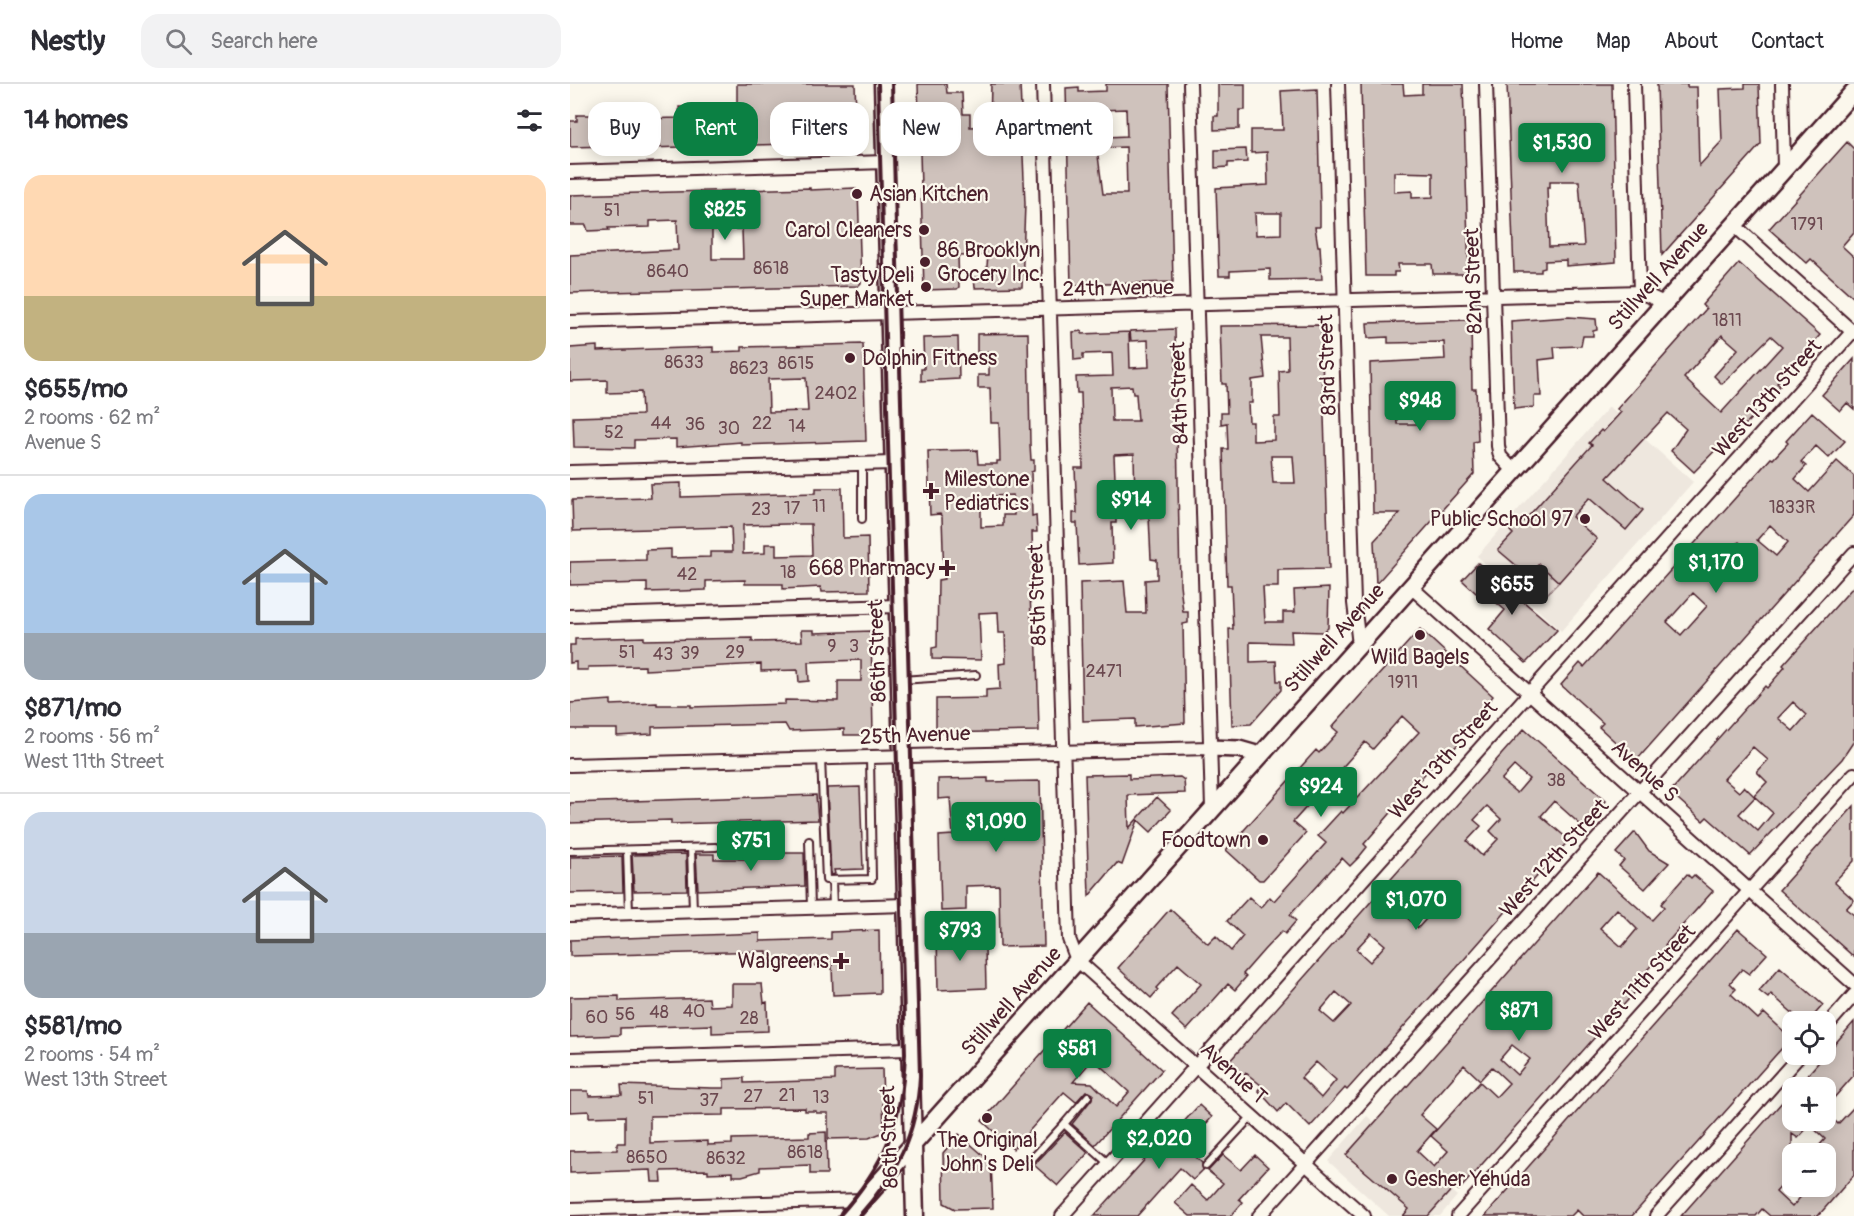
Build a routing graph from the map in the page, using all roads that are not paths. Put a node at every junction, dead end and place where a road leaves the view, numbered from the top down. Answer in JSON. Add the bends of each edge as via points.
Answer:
{"nodes":[{"id":1,"x":883,"y":84,"type":"edge"},
{"id":2,"x":1043,"y":84,"type":"edge"},
{"id":3,"x":1190,"y":84,"type":"edge"},
{"id":4,"x":1338,"y":84,"type":"edge"},
{"id":5,"x":1486,"y":84,"type":"edge"},
{"id":6,"x":1634,"y":84,"type":"edge"},
{"id":7,"x":1782,"y":84,"type":"edge"},
{"id":8,"x":1854,"y":91,"type":"edge"},
{"id":9,"x":885,"y":162,"type":"junction"},
{"id":10,"x":1784,"y":168,"type":"junction"},
{"id":11,"x":570,"y":172,"type":"edge"},
{"id":12,"x":1734,"y":225,"type":"junction"},
{"id":13,"x":1640,"y":292,"type":"junction"},
{"id":14,"x":1492,"y":296,"type":"junction"},
{"id":15,"x":1344,"y":300,"type":"junction"},
{"id":16,"x":1664,"y":303,"type":"junction"},
{"id":17,"x":1197,"y":305,"type":"junction"},
{"id":18,"x":1049,"y":309,"type":"junction"},
{"id":19,"x":890,"y":313,"type":"junction"},
{"id":20,"x":570,"y":322,"type":"edge"},
{"id":21,"x":1854,"y":331,"type":"edge"},
{"id":22,"x":893,"y":463,"type":"junction"},
{"id":23,"x":862,"y":464,"type":"junction"},
{"id":24,"x":1514,"y":471,"type":"junction"},
{"id":25,"x":570,"y":472,"type":"edge"},
{"id":26,"x":862,"y":519,"type":"dead end"},
{"id":27,"x":1854,"y":553,"type":"edge"},
{"id":28,"x":1410,"y":587,"type":"junction"},
{"id":29,"x":898,"y":606,"type":"junction"},
{"id":30,"x":570,"y":616,"type":"edge"},
{"id":31,"x":1359,"y":645,"type":"junction"},
{"id":32,"x":976,"y":675,"type":"dead end"},
{"id":33,"x":900,"y":680,"type":"junction"},
{"id":34,"x":1529,"y":693,"type":"junction"},
{"id":35,"x":1209,"y":748,"type":"junction"},
{"id":36,"x":1061,"y":752,"type":"junction"},
{"id":37,"x":1260,"y":755,"type":"junction"},
{"id":38,"x":903,"y":756,"type":"junction"},
{"id":39,"x":870,"y":757,"type":"junction"},
{"id":40,"x":821,"y":758,"type":"junction"},
{"id":41,"x":570,"y":765,"type":"edge"},
{"id":42,"x":1854,"y":774,"type":"edge"},
{"id":43,"x":1639,"y":792,"type":"junction"},
{"id":44,"x":1212,"y":808,"type":"junction"},
{"id":45,"x":809,"y":841,"type":"dead end"},
{"id":46,"x":691,"y":848,"type":"junction"},
{"id":47,"x":716,"y":848,"type":"dead end"},
{"id":48,"x":627,"y":850,"type":"junction"},
{"id":49,"x":570,"y":851,"type":"edge"},
{"id":50,"x":832,"y":880,"type":"junction"},
{"id":51,"x":1749,"y":891,"type":"junction"},
{"id":52,"x":906,"y":904,"type":"junction"},
{"id":53,"x":811,"y":907,"type":"junction"},
{"id":54,"x":833,"y":907,"type":"junction"},
{"id":55,"x":693,"y":911,"type":"junction"},
{"id":56,"x":629,"y":913,"type":"junction"},
{"id":57,"x":570,"y":915,"type":"edge"},
{"id":58,"x":1077,"y":960,"type":"junction"},
{"id":59,"x":1854,"y":984,"type":"edge"},
{"id":60,"x":1854,"y":995,"type":"edge"},
{"id":61,"x":1836,"y":1016,"type":"edge"},
{"id":62,"x":909,"y":1049,"type":"junction"},
{"id":63,"x":570,"y":1059,"type":"edge"},
{"id":64,"x":1791,"y":1065,"type":"edge"},
{"id":65,"x":1196,"y":1066,"type":"junction"},
{"id":66,"x":1088,"y":1096,"type":"dead end"},
{"id":67,"x":1252,"y":1116,"type":"junction"},
{"id":68,"x":1064,"y":1124,"type":"junction"},
{"id":69,"x":911,"y":1146,"type":"junction"},
{"id":70,"x":1031,"y":1160,"type":"dead end"},
{"id":71,"x":1109,"y":1164,"type":"junction"},
{"id":72,"x":1305,"y":1164,"type":"junction"},
{"id":73,"x":1206,"y":1166,"type":"dead end"},
{"id":74,"x":863,"y":1200,"type":"junction"},
{"id":75,"x":570,"y":1209,"type":"edge"},
{"id":76,"x":849,"y":1216,"type":"edge"},
{"id":77,"x":915,"y":1216,"type":"edge"},
{"id":78,"x":1062,"y":1216,"type":"edge"},
{"id":79,"x":1259,"y":1216,"type":"edge"},
{"id":80,"x":1364,"y":1216,"type":"edge"},
{"id":81,"x":1458,"y":1216,"type":"edge"},
{"id":82,"x":1656,"y":1216,"type":"edge"}],
"edges":[{"from":1,"to":9,"type":"main road","name":"86th Street"},
{"from":2,"to":18,"type":"street","name":"85th Street"},
{"from":3,"to":17,"type":"street","name":"84th Street"},
{"from":4,"to":15,"type":"street","name":"83rd Street"},
{"from":5,"to":14,"type":"street","name":"82nd Street"},
{"from":6,"to":13,"type":"street"},
{"from":7,"to":10,"type":"street"},
{"from":8,"to":10,"type":"main road","name":"Stillwell Avenue"},
{"from":9,"to":11,"type":"street"},
{"from":9,"to":19,"type":"main road","name":"86th Street"},
{"from":10,"to":12,"type":"main road","name":"Stillwell Avenue"},
{"from":12,"to":16,"type":"main road","name":"Stillwell Avenue"},
{"from":12,"to":21,"type":"street"},
{"from":13,"to":14,"type":"street","name":"24th Avenue"},
{"from":13,"to":16,"type":"street","name":"24th Avenue"},
{"from":14,"to":15,"type":"street","name":"24th Avenue"},
{"from":14,"to":24,"type":"street","name":"82nd Street","via":[[1498,446],[1500,456]]},
{"from":15,"to":17,"type":"street","name":"24th Avenue"},
{"from":15,"to":31,"type":"street","name":"83rd Street","via":[[1354,603]]},
{"from":16,"to":24,"type":"main road","name":"Stillwell Avenue"},
{"from":17,"to":18,"type":"street","name":"24th Avenue"},
{"from":17,"to":35,"type":"street","name":"84th Street"},
{"from":18,"to":19,"type":"street","name":"24th Avenue"},
{"from":18,"to":36,"type":"street","name":"85th Street"},
{"from":19,"to":20,"type":"street","name":"24th Avenue"},
{"from":19,"to":22,"type":"main road","name":"86th Street"},
{"from":21,"to":34,"type":"street","name":"West 13th Street"},
{"from":22,"to":23,"type":"street"},
{"from":22,"to":29,"type":"main road","name":"86th Street"},
{"from":23,"to":25,"type":"street"},
{"from":23,"to":26,"type":"lane"},
{"from":24,"to":28,"type":"main road","name":"Stillwell Avenue"},
{"from":27,"to":43,"type":"street","name":"West 12th Street"},
{"from":28,"to":31,"type":"main road","name":"Stillwell Avenue"},
{"from":28,"to":34,"type":"street","name":"Avenue S"},
{"from":29,"to":30,"type":"street"},
{"from":29,"to":33,"type":"main road","name":"86th Street"},
{"from":31,"to":37,"type":"main road","name":"Stillwell Avenue"},
{"from":32,"to":33,"type":"lane"},
{"from":33,"to":38,"type":"main road","name":"86th Street"},
{"from":34,"to":43,"type":"street","name":"Avenue S"},
{"from":34,"to":65,"type":"street","name":"West 13th Street"},
{"from":35,"to":36,"type":"street","name":"25th Avenue"},
{"from":35,"to":37,"type":"street","name":"25th Avenue","via":[[1239,749]]},
{"from":35,"to":44,"type":"street","name":"84th Street"},
{"from":36,"to":38,"type":"street","name":"25th Avenue"},
{"from":36,"to":58,"type":"street","name":"85th Street","via":[[1069,939]]},
{"from":37,"to":44,"type":"main road","name":"Stillwell Avenue"},
{"from":38,"to":39,"type":"street","name":"25th Avenue"},
{"from":38,"to":52,"type":"main road","name":"86th Street"},
{"from":39,"to":40,"type":"street","name":"25th Avenue"},
{"from":39,"to":50,"type":"lane","via":[[872,879]]},
{"from":40,"to":41,"type":"street","name":"25th Avenue"},
{"from":40,"to":50,"type":"lane","via":[[826,880]]},
{"from":42,"to":51,"type":"street","name":"West 11th Street"},
{"from":43,"to":51,"type":"street","name":"Avenue S"},
{"from":43,"to":72,"type":"street","name":"West 12th Street"},
{"from":44,"to":58,"type":"main road","name":"Stillwell Avenue"},
{"from":45,"to":53,"type":"lane"},
{"from":46,"to":47,"type":"lane"},
{"from":46,"to":48,"type":"lane"},
{"from":46,"to":55,"type":"lane"},
{"from":48,"to":49,"type":"lane"},
{"from":48,"to":56,"type":"lane"},
{"from":50,"to":54,"type":"lane"},
{"from":51,"to":59,"type":"street","name":"Avenue S"},
{"from":51,"to":81,"type":"street","name":"West 11th Street"},
{"from":52,"to":54,"type":"street"},
{"from":52,"to":62,"type":"main road","name":"86th Street"},
{"from":53,"to":54,"type":"street"},
{"from":53,"to":55,"type":"street"},
{"from":55,"to":56,"type":"street"},
{"from":56,"to":57,"type":"street"},
{"from":58,"to":65,"type":"street","name":"Avenue T"},
{"from":58,"to":69,"type":"main road","name":"Stillwell Avenue"},
{"from":60,"to":61,"type":"street"},
{"from":62,"to":63,"type":"street"},
{"from":62,"to":69,"type":"main road","name":"86th Street"},
{"from":64,"to":82,"type":"street"},
{"from":65,"to":67,"type":"street","name":"Avenue T"},
{"from":65,"to":71,"type":"street","name":"West 13th Street"},
{"from":66,"to":68,"type":"lane"},
{"from":67,"to":72,"type":"street","name":"Avenue T"},
{"from":67,"to":73,"type":"lane"},
{"from":68,"to":70,"type":"lane"},
{"from":68,"to":71,"type":"lane"},
{"from":69,"to":74,"type":"main road","name":"Stillwell Avenue"},
{"from":69,"to":77,"type":"main road","name":"86th Street"},
{"from":71,"to":78,"type":"street","name":"West 13th Street"},
{"from":72,"to":79,"type":"street","name":"West 12th Street"},
{"from":72,"to":80,"type":"street","name":"Avenue T"},
{"from":74,"to":75,"type":"street"},
{"from":74,"to":76,"type":"main road","name":"Stillwell Avenue"}]}
